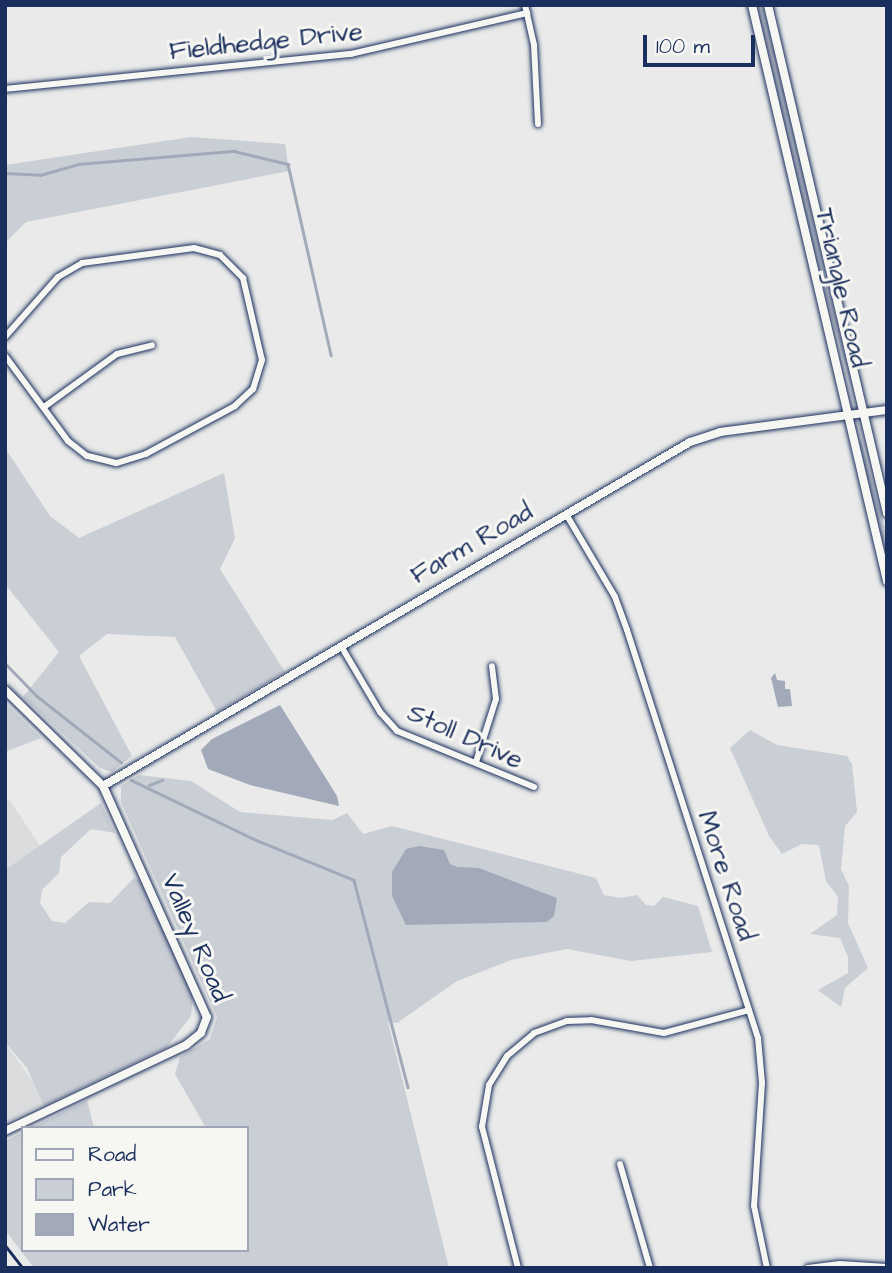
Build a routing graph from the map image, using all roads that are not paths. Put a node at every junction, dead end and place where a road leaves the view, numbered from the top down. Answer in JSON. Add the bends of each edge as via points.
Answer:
{"nodes":[{"id":1,"x":752,"y":5,"type":"edge"},
{"id":2,"x":768,"y":5,"type":"edge"},
{"id":3,"x":526,"y":9,"type":"edge"},
{"id":4,"x":5,"y":89,"type":"edge"},
{"id":5,"x":538,"y":124,"type":"dead end"},
{"id":6,"x":5,"y":337,"type":"edge"},
{"id":7,"x":152,"y":345,"type":"dead end"},
{"id":8,"x":5,"y":356,"type":"edge"},
{"id":9,"x":44,"y":407,"type":"junction"},
{"id":10,"x":887,"y":410,"type":"edge"},
{"id":11,"x":864,"y":415,"type":"junction"},
{"id":12,"x":849,"y":416,"type":"junction"},
{"id":13,"x":887,"y":513,"type":"edge"},
{"id":14,"x":566,"y":514,"type":"junction"},
{"id":15,"x":887,"y":581,"type":"edge"},
{"id":16,"x":341,"y":646,"type":"junction"},
{"id":17,"x":492,"y":666,"type":"dead end"},
{"id":18,"x":5,"y":690,"type":"edge"},
{"id":19,"x":477,"y":762,"type":"junction"},
{"id":20,"x":103,"y":786,"type":"junction"},
{"id":21,"x":534,"y":787,"type":"dead end"},
{"id":22,"x":749,"y":1010,"type":"junction"},
{"id":23,"x":5,"y":1131,"type":"edge"},
{"id":24,"x":621,"y":1164,"type":"dead end"},
{"id":25,"x":887,"y":1267,"type":"edge"},
{"id":26,"x":518,"y":1268,"type":"edge"},
{"id":27,"x":650,"y":1268,"type":"edge"},
{"id":28,"x":767,"y":1268,"type":"edge"},
{"id":29,"x":808,"y":1268,"type":"edge"}],
"edges":[{"from":1,"to":12,"type":"street","name":"Triangle Road"},
{"from":2,"to":11,"type":"street","name":"Triangle Road"},
{"from":3,"to":4,"type":"street","name":"Fieldhedge Drive","via":[[351,54]]},
{"from":3,"to":5,"type":"street","via":[[534,46]]},
{"from":6,"to":9,"type":"street","via":[[58,277],[98,257],[207,250],[232,264],[243,278],[262,360],[253,389],[235,406],[146,454],[116,463],[78,450]]},
{"from":7,"to":9,"type":"street","via":[[117,354]]},
{"from":8,"to":9,"type":"street"},
{"from":10,"to":11,"type":"street","name":"Farm Road"},
{"from":11,"to":12,"type":"street","name":"Farm Road"},
{"from":11,"to":13,"type":"street","name":"Triangle Road"},
{"from":12,"to":14,"type":"street","name":"Farm Road","via":[[707,435]]},
{"from":12,"to":15,"type":"street","name":"Triangle Road"},
{"from":14,"to":16,"type":"street","name":"Farm Road"},
{"from":14,"to":22,"type":"street","name":"More Road","via":[[623,619]]},
{"from":16,"to":19,"type":"street","name":"Stoll Drive","via":[[380,712],[397,731],[428,747]]},
{"from":16,"to":20,"type":"street","name":"Farm Road"},
{"from":17,"to":19,"type":"street","via":[[498,688]]},
{"from":18,"to":20,"type":"street","name":"Valley Road"},
{"from":19,"to":21,"type":"street","name":"Stoll Drive"},
{"from":20,"to":23,"type":"street","name":"Valley Road","via":[[203,1001],[206,1024],[186,1045]]},
{"from":22,"to":26,"type":"street","via":[[664,1033],[591,1020],[567,1021],[534,1033],[507,1056],[489,1085],[481,1128]]},
{"from":22,"to":28,"type":"street","name":"More Road","via":[[761,1053],[754,1206]]},
{"from":24,"to":27,"type":"street"},
{"from":25,"to":29,"type":"street","via":[[840,1264]]}]}
